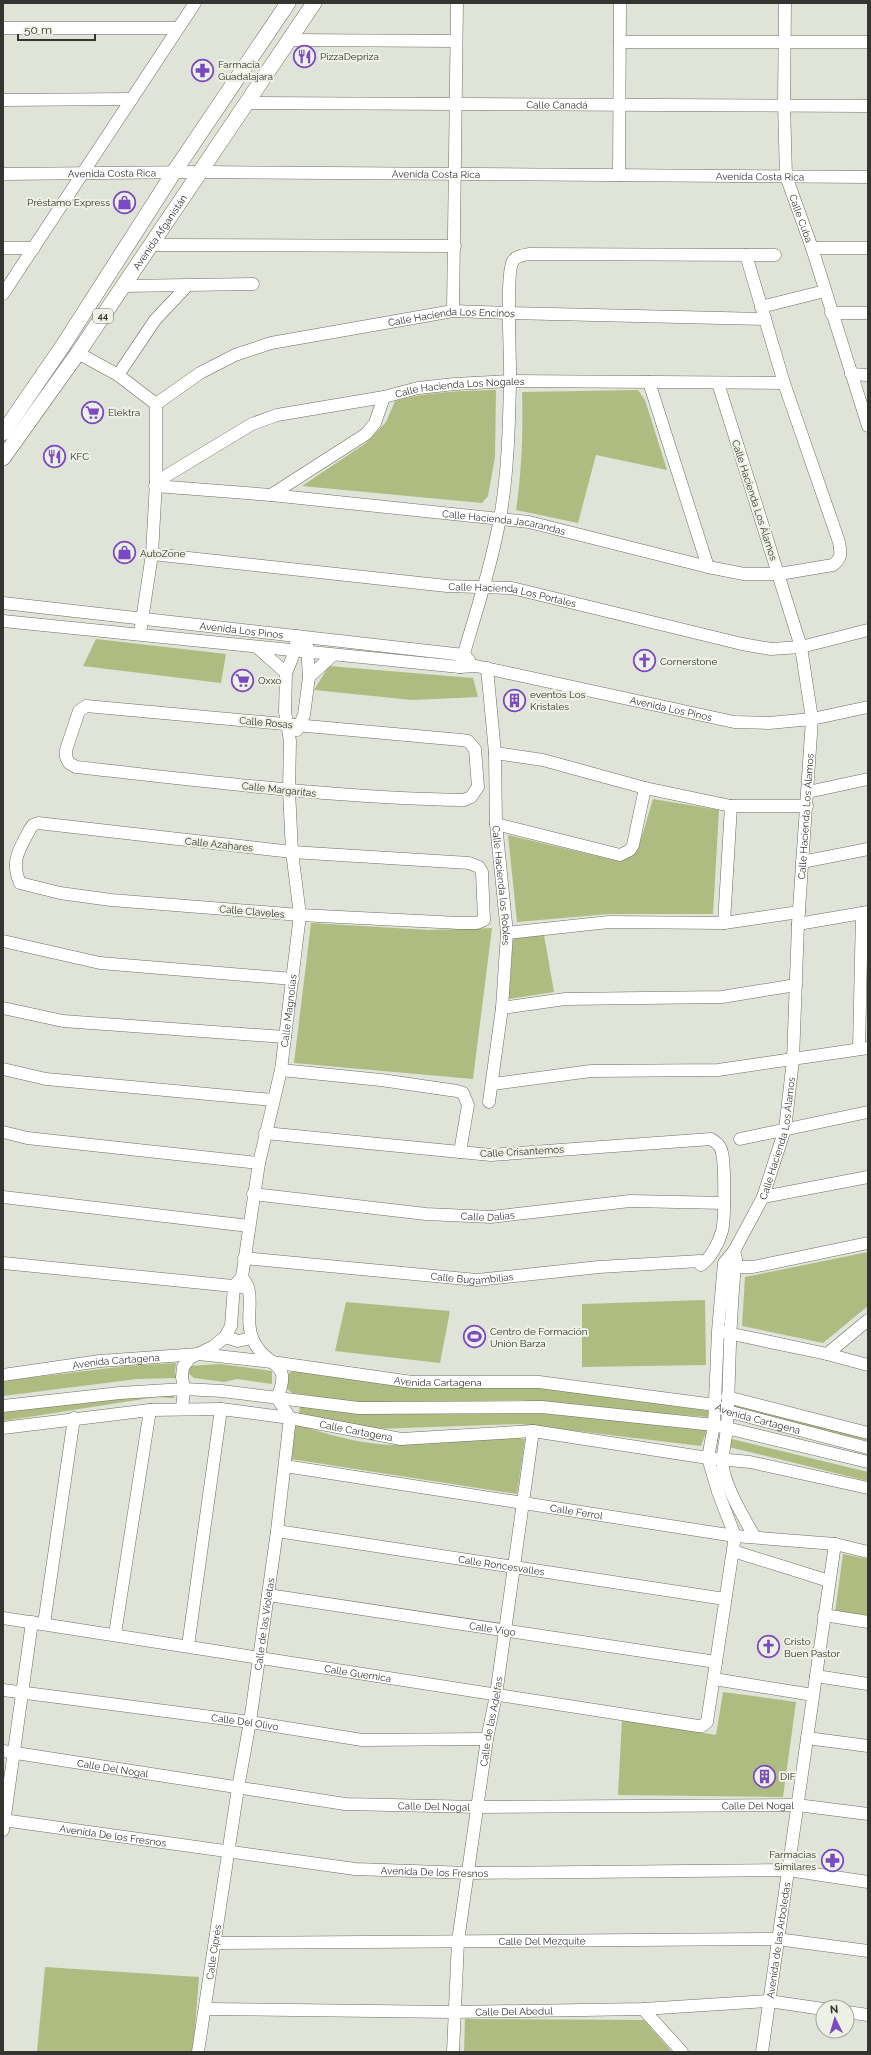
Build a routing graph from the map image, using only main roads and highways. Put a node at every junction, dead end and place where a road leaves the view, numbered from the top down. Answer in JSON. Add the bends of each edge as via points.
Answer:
{"nodes":[{"id":1,"x":288,"y":3,"type":"edge"},
{"id":2,"x":314,"y":3,"type":"edge"},
{"id":3,"x":3,"y":433,"type":"edge"},
{"id":4,"x":3,"y":458,"type":"edge"}],
"edges":[{"from":1,"to":3,"type":"main road","name":"Avenida Afganistán","number":"44"},
{"from":2,"to":4,"type":"main road","name":"Avenida Afganistán","number":"44","via":[[78,353]]}]}
